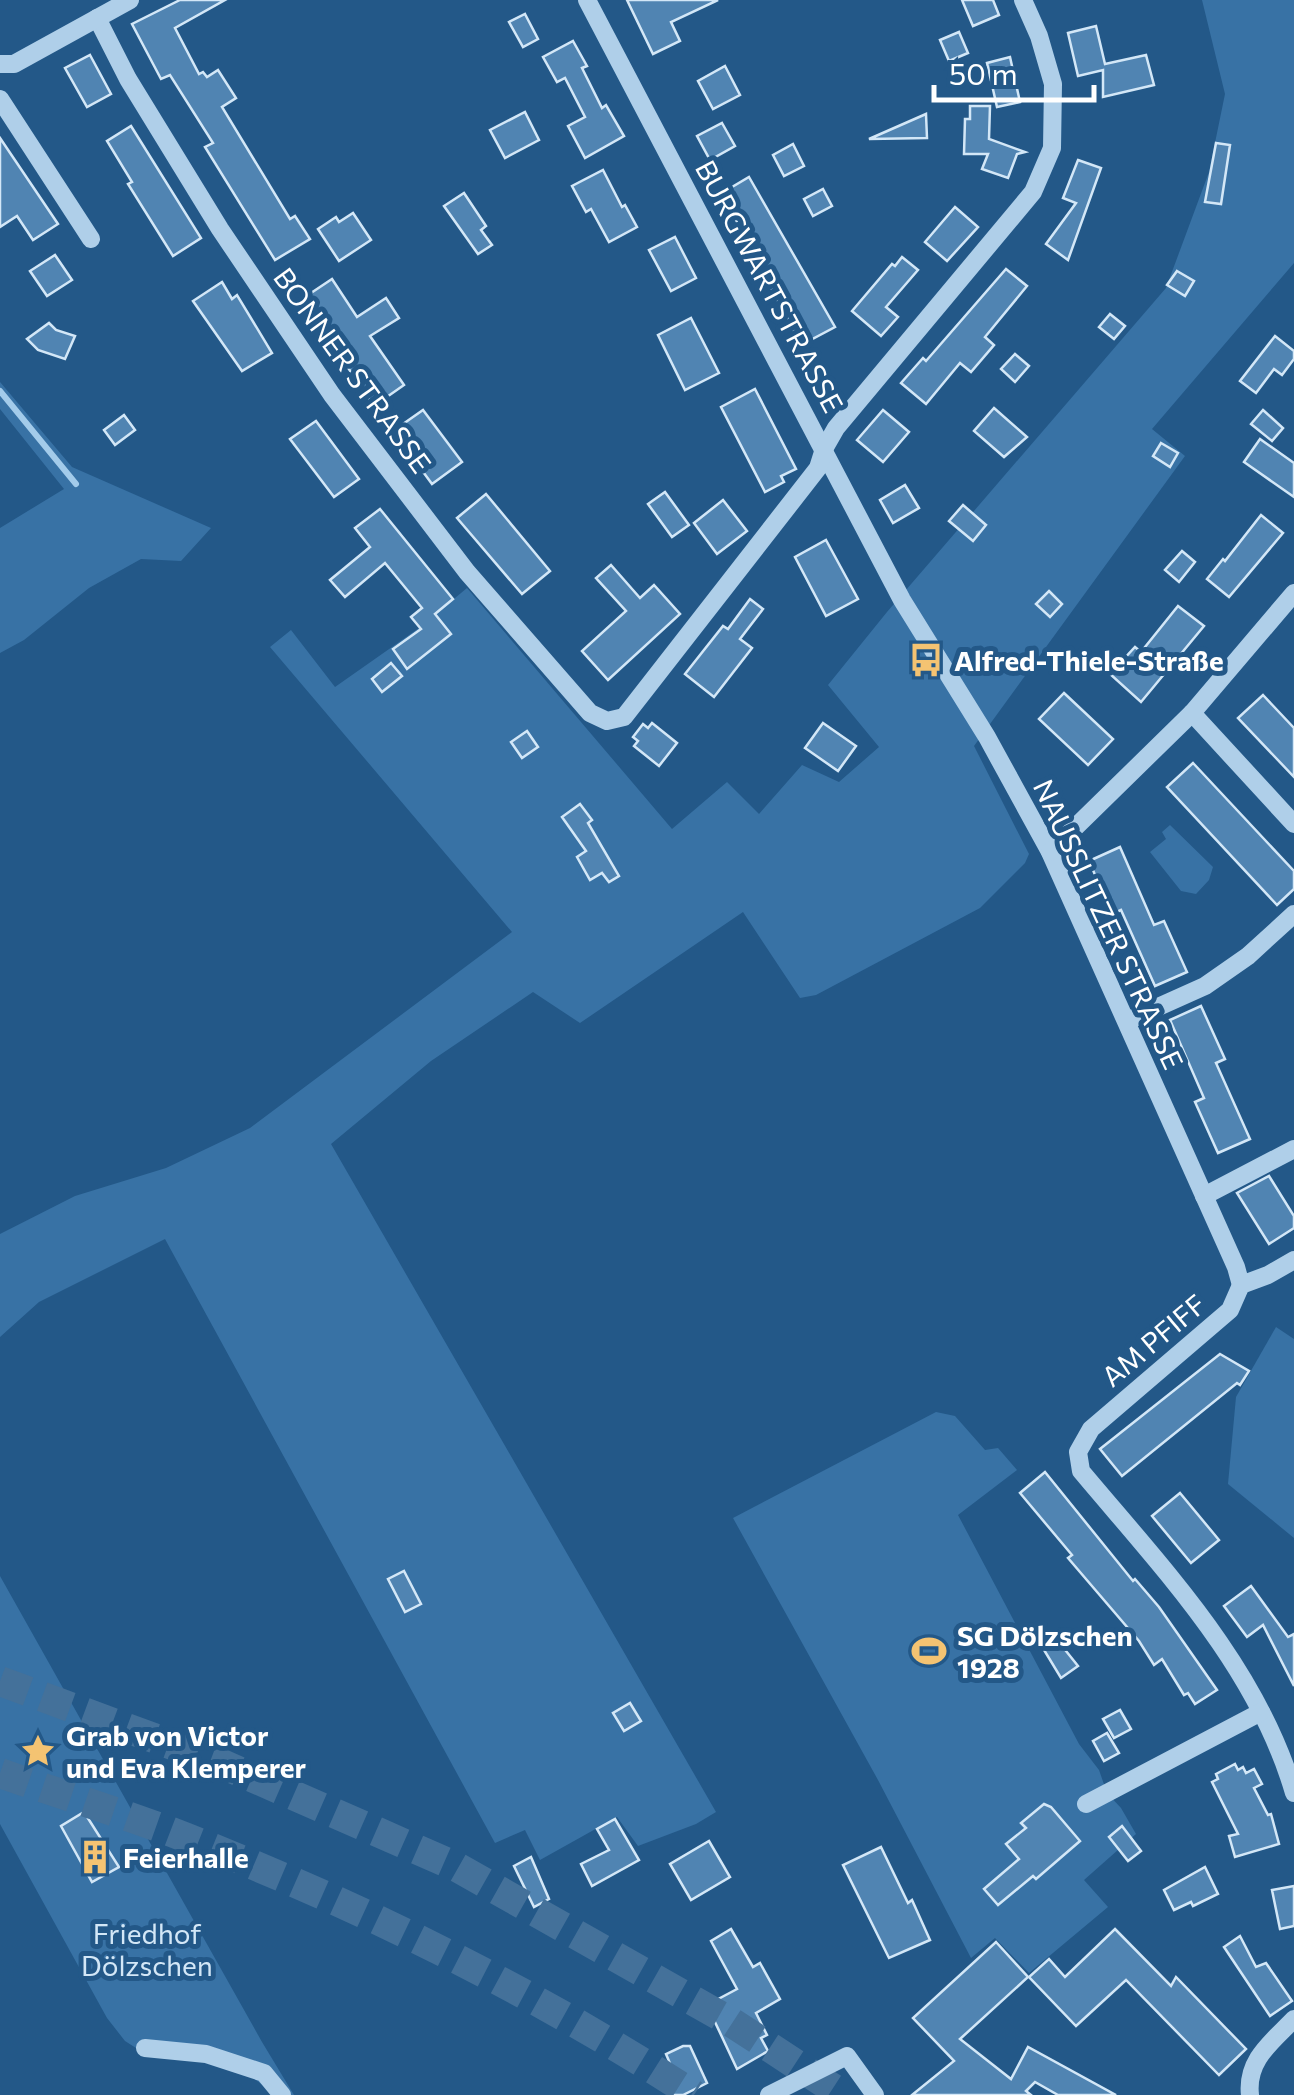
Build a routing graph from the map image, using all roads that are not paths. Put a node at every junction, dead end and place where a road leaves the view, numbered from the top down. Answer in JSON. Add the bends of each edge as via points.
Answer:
{"nodes":[{"id":1,"x":130,"y":0,"type":"edge"},
{"id":2,"x":587,"y":0,"type":"edge"},
{"id":3,"x":1023,"y":0,"type":"edge"},
{"id":4,"x":98,"y":18,"type":"junction"},
{"id":5,"x":0,"y":64,"type":"edge"},
{"id":6,"x":0,"y":99,"type":"edge"},
{"id":7,"x":91,"y":238,"type":"dead end"},
{"id":8,"x":824,"y":448,"type":"junction"},
{"id":9,"x":1294,"y":593,"type":"edge"},
{"id":10,"x":902,"y":600,"type":"joint"},
{"id":11,"x":1192,"y":714,"type":"junction"},
{"id":12,"x":1294,"y":824,"type":"edge"},
{"id":13,"x":1050,"y":852,"type":"junction"},
{"id":14,"x":1294,"y":914,"type":"edge"},
{"id":15,"x":1127,"y":1021,"type":"junction"},
{"id":16,"x":1294,"y":1149,"type":"edge"},
{"id":17,"x":1204,"y":1196,"type":"junction"},
{"id":18,"x":1294,"y":1260,"type":"edge"},
{"id":19,"x":1241,"y":1285,"type":"junction"},
{"id":20,"x":1261,"y":1712,"type":"junction"},
{"id":21,"x":1294,"y":1793,"type":"edge"},
{"id":22,"x":1086,"y":1804,"type":"dead end"},
{"id":23,"x":1294,"y":2019,"type":"edge"},
{"id":24,"x":145,"y":2048,"type":"dead end"},
{"id":25,"x":282,"y":2095,"type":"edge"},
{"id":26,"x":770,"y":2095,"type":"edge"},
{"id":27,"x":875,"y":2095,"type":"edge"},
{"id":28,"x":1250,"y":2095,"type":"edge"}],
"edges":[{"from":1,"to":4,"type":"street"},
{"from":2,"to":8,"type":"street","name":"BURGWARTSTRASSE"},
{"from":3,"to":8,"type":"street","via":[[1053,84],[1052,148],[1033,192]]},
{"from":4,"to":5,"type":"street","via":[[14,64]]},
{"from":4,"to":8,"type":"street","name":"BONNER STRASSE","via":[[220,229],[332,395],[467,572],[590,713],[607,722],[624,717],[818,468]]},
{"from":6,"to":7,"type":"street"},
{"from":8,"to":10,"type":"street","name":"BURGWARTSTRASSE"},
{"from":9,"to":11,"type":"street"},
{"from":10,"to":13,"type":"street","name":"NAUSSLITZER STRASSE"},
{"from":11,"to":12,"type":"street"},
{"from":11,"to":13,"type":"street"},
{"from":13,"to":15,"type":"street","name":"NAUSSLITZER STRASSE"},
{"from":14,"to":15,"type":"street","via":[[1205,986]]},
{"from":15,"to":17,"type":"street","name":"NAUSSLITZER STRASSE"},
{"from":16,"to":17,"type":"street"},
{"from":17,"to":19,"type":"street","name":"NAUSSLITZER STRASSE"},
{"from":18,"to":19,"type":"street","name":"AM PFIFF"},
{"from":19,"to":20,"type":"street","name":"AM PFIFF","via":[[1230,1310],[1092,1429],[1078,1452],[1081,1471],[1204,1618]]},
{"from":20,"to":21,"type":"street"},
{"from":20,"to":22,"type":"street"},
{"from":23,"to":28,"type":"street","via":[[1256,2059]]},
{"from":24,"to":25,"type":"street","via":[[206,2054],[264,2073]]},
{"from":26,"to":27,"type":"street","via":[[848,2056]]}]}
